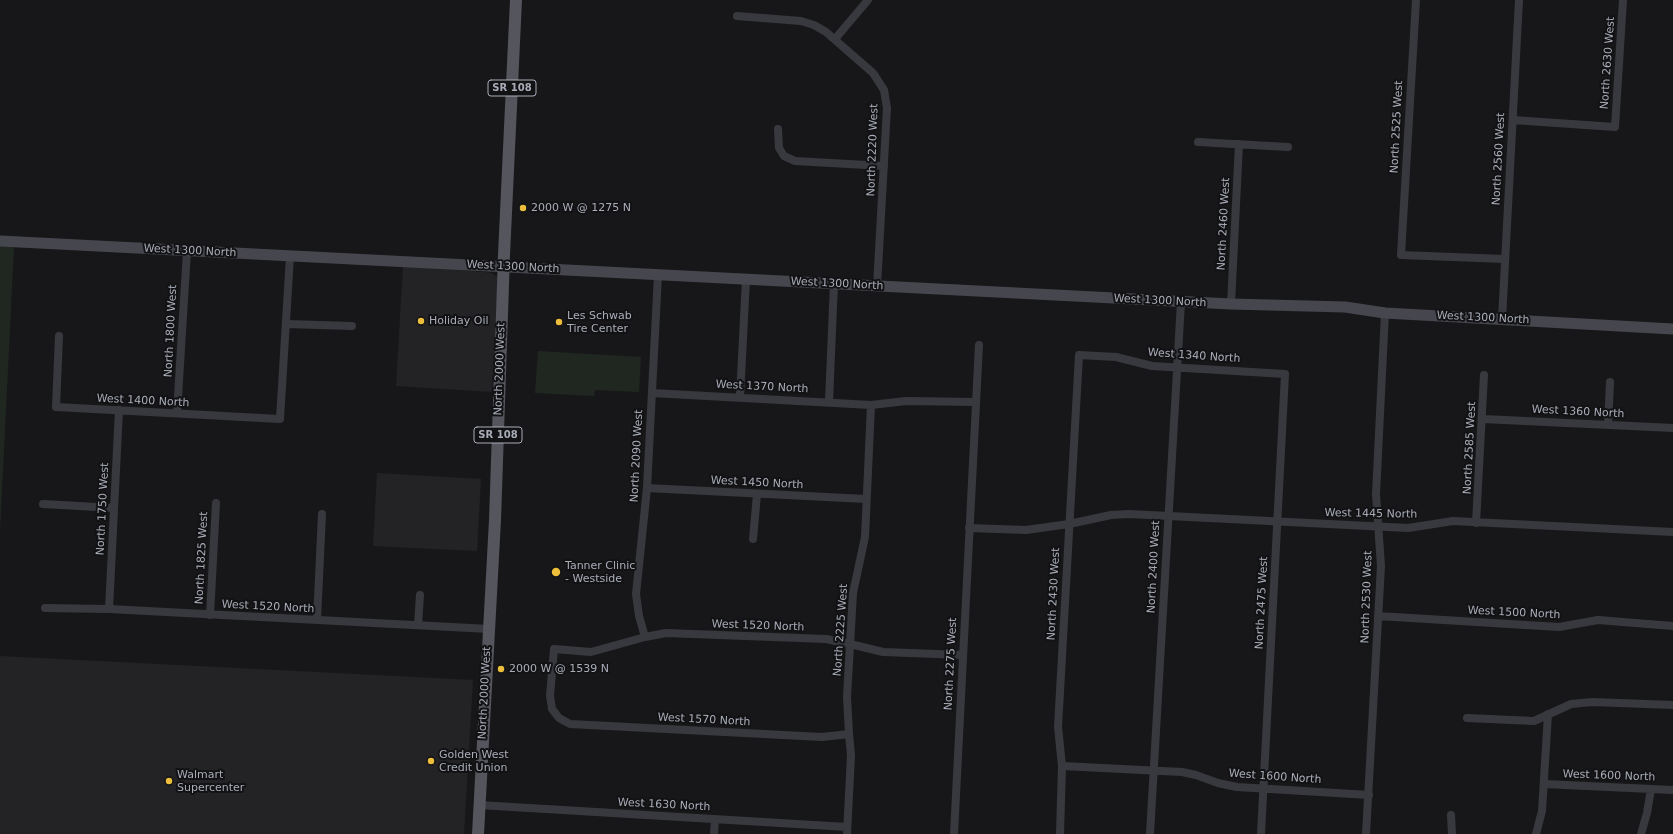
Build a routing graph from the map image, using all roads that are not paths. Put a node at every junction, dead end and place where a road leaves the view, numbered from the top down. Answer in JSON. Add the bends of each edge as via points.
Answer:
{"nodes":[{"id":1,"x":516,"y":0,"type":"edge"},
{"id":2,"x":868,"y":0,"type":"edge"},
{"id":3,"x":1416,"y":0,"type":"edge"},
{"id":4,"x":1519,"y":0,"type":"edge"},
{"id":5,"x":1623,"y":0,"type":"edge"},
{"id":6,"x":737,"y":16,"type":"dead end"},
{"id":7,"x":834,"y":39,"type":"junction"},
{"id":8,"x":1513,"y":120,"type":"junction"},
{"id":9,"x":778,"y":129,"type":"dead end"},
{"id":10,"x":1198,"y":142,"type":"dead end"},
{"id":11,"x":1239,"y":144,"type":"junction"},
{"id":12,"x":1288,"y":147,"type":"dead end"},
{"id":13,"x":884,"y":166,"type":"junction"},
{"id":14,"x":0,"y":241,"type":"edge"},
{"id":15,"x":187,"y":251,"type":"junction"},
{"id":16,"x":290,"y":256,"type":"junction"},
{"id":17,"x":1504,"y":260,"type":"junction"},
{"id":18,"x":504,"y":267,"type":"junction"},
{"id":19,"x":658,"y":275,"type":"junction"},
{"id":20,"x":746,"y":279,"type":"junction"},
{"id":21,"x":834,"y":283,"type":"junction"},
{"id":22,"x":877,"y":286,"type":"junction"},
{"id":23,"x":1181,"y":302,"type":"junction"},
{"id":24,"x":1231,"y":304,"type":"junction"},
{"id":25,"x":1385,"y":313,"type":"junction"},
{"id":26,"x":1502,"y":319,"type":"junction"},
{"id":27,"x":286,"y":324,"type":"junction"},
{"id":28,"x":352,"y":326,"type":"dead end"},
{"id":29,"x":1673,"y":329,"type":"edge"},
{"id":30,"x":59,"y":336,"type":"dead end"},
{"id":31,"x":979,"y":345,"type":"dead end"},
{"id":32,"x":1079,"y":355,"type":"joint"},
{"id":33,"x":1177,"y":367,"type":"junction"},
{"id":34,"x":1285,"y":374,"type":"joint"},
{"id":35,"x":1484,"y":375,"type":"dead end"},
{"id":36,"x":1610,"y":382,"type":"dead end"},
{"id":37,"x":652,"y":392,"type":"junction"},
{"id":38,"x":740,"y":397,"type":"junction"},
{"id":39,"x":829,"y":401,"type":"junction"},
{"id":40,"x":975,"y":402,"type":"junction"},
{"id":41,"x":871,"y":405,"type":"junction"},
{"id":42,"x":120,"y":410,"type":"junction"},
{"id":43,"x":177,"y":413,"type":"junction"},
{"id":44,"x":1483,"y":419,"type":"junction"},
{"id":45,"x":1608,"y":425,"type":"junction"},
{"id":46,"x":1673,"y":428,"type":"edge"},
{"id":47,"x":647,"y":488,"type":"junction"},
{"id":48,"x":757,"y":494,"type":"junction"},
{"id":49,"x":866,"y":499,"type":"junction"},
{"id":50,"x":216,"y":503,"type":"dead end"},
{"id":51,"x":43,"y":504,"type":"dead end"},
{"id":52,"x":114,"y":508,"type":"junction"},
{"id":53,"x":322,"y":514,"type":"dead end"},
{"id":54,"x":1168,"y":516,"type":"junction"},
{"id":55,"x":1277,"y":522,"type":"junction"},
{"id":56,"x":1476,"y":522,"type":"junction"},
{"id":57,"x":1069,"y":524,"type":"junction"},
{"id":58,"x":1379,"y":526,"type":"junction"},
{"id":59,"x":969,"y":528,"type":"junction"},
{"id":60,"x":1673,"y":532,"type":"edge"},
{"id":61,"x":753,"y":539,"type":"dead end"},
{"id":62,"x":420,"y":595,"type":"dead end"},
{"id":63,"x":45,"y":608,"type":"dead end"},
{"id":64,"x":109,"y":609,"type":"junction"},
{"id":65,"x":210,"y":615,"type":"junction"},
{"id":66,"x":1378,"y":616,"type":"junction"},
{"id":67,"x":317,"y":620,"type":"junction"},
{"id":68,"x":418,"y":625,"type":"junction"},
{"id":69,"x":1673,"y":626,"type":"edge"},
{"id":70,"x":489,"y":629,"type":"junction"},
{"id":71,"x":644,"y":637,"type":"junction"},
{"id":72,"x":850,"y":644,"type":"junction"},
{"id":73,"x":963,"y":655,"type":"junction"},
{"id":74,"x":1673,"y":705,"type":"edge"},
{"id":75,"x":1548,"y":714,"type":"junction"},
{"id":76,"x":559,"y":718,"type":"joint"},
{"id":77,"x":1467,"y":718,"type":"dead end"},
{"id":78,"x":848,"y":734,"type":"junction"},
{"id":79,"x":1062,"y":766,"type":"junction"},
{"id":80,"x":1154,"y":770,"type":"junction"},
{"id":81,"x":1544,"y":784,"type":"junction"},
{"id":82,"x":1263,"y":789,"type":"junction"},
{"id":83,"x":1650,"y":789,"type":"junction"},
{"id":84,"x":1673,"y":790,"type":"edge"},
{"id":85,"x":1368,"y":795,"type":"junction"},
{"id":86,"x":480,"y":806,"type":"junction"},
{"id":87,"x":1451,"y":815,"type":"dead end"},
{"id":88,"x":715,"y":819,"type":"junction"},
{"id":89,"x":847,"y":831,"type":"edge"},
{"id":90,"x":478,"y":834,"type":"edge"},
{"id":91,"x":714,"y":834,"type":"edge"},
{"id":92,"x":954,"y":834,"type":"edge"},
{"id":93,"x":1060,"y":834,"type":"edge"},
{"id":94,"x":1150,"y":834,"type":"edge"},
{"id":95,"x":1261,"y":834,"type":"edge"},
{"id":96,"x":1366,"y":834,"type":"edge"},
{"id":97,"x":1452,"y":834,"type":"edge"},
{"id":98,"x":1536,"y":834,"type":"edge"},
{"id":99,"x":1641,"y":834,"type":"edge"}],
"edges":[{"from":1,"to":18,"type":"main road","name":"North 2000 West","number":"SR 108"},
{"from":2,"to":7,"type":"street"},
{"from":3,"to":17,"type":"street","name":"North 2525 West","via":[[1401,255]]},
{"from":4,"to":8,"type":"street","name":"North 2560 West"},
{"from":5,"to":8,"type":"street","name":"North 2630 West","via":[[1614,127]]},
{"from":6,"to":7,"type":"street","name":"North 2220 West","via":[[801,21],[826,32]]},
{"from":7,"to":13,"type":"street","name":"North 2220 West","via":[[873,73],[884,90],[887,108]]},
{"from":8,"to":17,"type":"street","name":"North 2560 West"},
{"from":9,"to":13,"type":"street","via":[[780,148],[784,156],[795,161]]},
{"from":10,"to":11,"type":"street"},
{"from":11,"to":12,"type":"street"},
{"from":11,"to":24,"type":"street","name":"North 2460 West"},
{"from":13,"to":22,"type":"street","name":"North 2220 West"},
{"from":14,"to":15,"type":"street","name":"West 1300 North"},
{"from":15,"to":16,"type":"street","name":"West 1300 North"},
{"from":15,"to":43,"type":"street","name":"North 1800 West"},
{"from":16,"to":18,"type":"street","name":"West 1300 North"},
{"from":16,"to":27,"type":"street"},
{"from":17,"to":26,"type":"street","name":"North 2560 West"},
{"from":18,"to":19,"type":"street","name":"West 1300 North"},
{"from":18,"to":70,"type":"main road","name":"North 2000 West","number":"SR 108"},
{"from":19,"to":20,"type":"street","name":"West 1300 North"},
{"from":19,"to":37,"type":"street","name":"North 2090 West"},
{"from":20,"to":21,"type":"street","name":"West 1300 North"},
{"from":20,"to":38,"type":"street"},
{"from":21,"to":22,"type":"street","name":"West 1300 North"},
{"from":21,"to":39,"type":"street"},
{"from":22,"to":23,"type":"street","name":"West 1300 North"},
{"from":23,"to":24,"type":"street","name":"West 1300 North"},
{"from":23,"to":33,"type":"street","name":"North 2400 West"},
{"from":24,"to":25,"type":"street","name":"West 1300 North","via":[[1345,307]]},
{"from":25,"to":26,"type":"street","name":"West 1300 North"},
{"from":25,"to":58,"type":"street","name":"North 2530 West","via":[[1376,494]]},
{"from":26,"to":29,"type":"street","name":"West 1300 North"},
{"from":27,"to":28,"type":"street"},
{"from":27,"to":43,"type":"street","name":"West 1400 North","via":[[280,419]]},
{"from":30,"to":42,"type":"street","name":"West 1400 North","via":[[56,407]]},
{"from":31,"to":40,"type":"street","name":"North 2275 West"},
{"from":32,"to":33,"type":"street","name":"West 1340 North","via":[[1116,357],[1152,366]]},
{"from":32,"to":57,"type":"street","name":"North 2430 West"},
{"from":33,"to":34,"type":"street","name":"West 1340 North"},
{"from":33,"to":54,"type":"street","name":"North 2400 West"},
{"from":34,"to":55,"type":"street","name":"North 2475 West"},
{"from":35,"to":44,"type":"street","name":"North 2585 West"},
{"from":36,"to":45,"type":"street"},
{"from":37,"to":38,"type":"street","name":"West 1370 North"},
{"from":37,"to":47,"type":"street","name":"North 2090 West"},
{"from":38,"to":39,"type":"street","name":"West 1370 North"},
{"from":39,"to":41,"type":"street","name":"West 1370 North"},
{"from":40,"to":41,"type":"street","name":"West 1370 North","via":[[906,400]]},
{"from":40,"to":59,"type":"street","name":"North 2275 West"},
{"from":41,"to":49,"type":"street","name":"North 2225 West"},
{"from":42,"to":43,"type":"street","name":"West 1400 North"},
{"from":42,"to":52,"type":"street","name":"North 1750 West"},
{"from":44,"to":45,"type":"street","name":"West 1360 North"},
{"from":44,"to":56,"type":"street","name":"North 2585 West"},
{"from":45,"to":46,"type":"street","name":"West 1360 North"},
{"from":47,"to":48,"type":"street","name":"West 1450 North"},
{"from":47,"to":71,"type":"street","name":"North 2090 West","via":[[636,594]]},
{"from":48,"to":49,"type":"street","name":"West 1450 North"},
{"from":48,"to":61,"type":"street"},
{"from":49,"to":72,"type":"street","name":"North 2225 West","via":[[864,537],[853,593]]},
{"from":50,"to":65,"type":"street","name":"North 1825 West"},
{"from":51,"to":52,"type":"street"},
{"from":52,"to":64,"type":"street","name":"North 1750 West"},
{"from":53,"to":67,"type":"street"},
{"from":54,"to":55,"type":"street","name":"West 1445 North"},
{"from":54,"to":57,"type":"street","name":"West 1445 North","via":[[1129,514]]},
{"from":54,"to":80,"type":"street","name":"North 2400 West"},
{"from":55,"to":58,"type":"street","name":"West 1445 North"},
{"from":55,"to":82,"type":"street","name":"North 2475 West"},
{"from":56,"to":58,"type":"street","name":"West 1445 North","via":[[1453,521],[1408,528]]},
{"from":56,"to":60,"type":"street","name":"West 1445 North"},
{"from":57,"to":59,"type":"street","via":[[1026,530]]},
{"from":57,"to":79,"type":"street","name":"North 2430 West","via":[[1058,727]]},
{"from":58,"to":66,"type":"street","name":"North 2530 West","via":[[1381,566]]},
{"from":59,"to":73,"type":"street","name":"North 2275 West"},
{"from":62,"to":68,"type":"street"},
{"from":63,"to":64,"type":"street","name":"West 1520 North"},
{"from":64,"to":65,"type":"street","name":"West 1520 North"},
{"from":65,"to":67,"type":"street","name":"West 1520 North"},
{"from":66,"to":69,"type":"street","name":"West 1500 North","via":[[1559,627],[1598,620]]},
{"from":66,"to":85,"type":"street","name":"North 2530 West"},
{"from":67,"to":68,"type":"street","name":"West 1520 North"},
{"from":68,"to":70,"type":"street","name":"West 1520 North"},
{"from":70,"to":86,"type":"main road","name":"North 2000 West","number":"SR 108"},
{"from":71,"to":72,"type":"street","name":"West 1520 North","via":[[666,633],[826,640]]},
{"from":71,"to":76,"type":"street","name":"West 1520 North","via":[[591,652],[554,649],[550,696],[552,709]]},
{"from":72,"to":73,"type":"street","name":"West 1520 North","via":[[883,652]]},
{"from":72,"to":78,"type":"street","name":"North 2225 West"},
{"from":73,"to":92,"type":"street","name":"North 2275 West"},
{"from":74,"to":75,"type":"street","via":[[1592,702],[1571,704]]},
{"from":75,"to":77,"type":"street","via":[[1534,721]]},
{"from":75,"to":81,"type":"street"},
{"from":76,"to":78,"type":"street","name":"West 1570 North","via":[[570,724],[822,736]]},
{"from":78,"to":89,"type":"street","name":"North 2225 West","via":[[851,755]]},
{"from":79,"to":80,"type":"street","name":"West 1600 North"},
{"from":79,"to":93,"type":"street","name":"North 2430 West"},
{"from":80,"to":82,"type":"street","name":"West 1600 North","via":[[1182,772],[1237,787]]},
{"from":80,"to":94,"type":"street","name":"North 2400 West"},
{"from":81,"to":83,"type":"street","name":"West 1600 North"},
{"from":81,"to":98,"type":"street","via":[[1542,811]]},
{"from":82,"to":85,"type":"street","name":"West 1600 North"},
{"from":82,"to":95,"type":"street","name":"North 2475 West"},
{"from":83,"to":84,"type":"street","name":"West 1600 North"},
{"from":83,"to":99,"type":"street"},
{"from":85,"to":96,"type":"street","name":"North 2530 West"},
{"from":86,"to":88,"type":"street","name":"West 1630 North"},
{"from":86,"to":90,"type":"main road","name":"North 2000 West","number":"SR 108"},
{"from":87,"to":97,"type":"street"},
{"from":88,"to":89,"type":"street","name":"West 1630 North"},
{"from":88,"to":91,"type":"street"}]}
